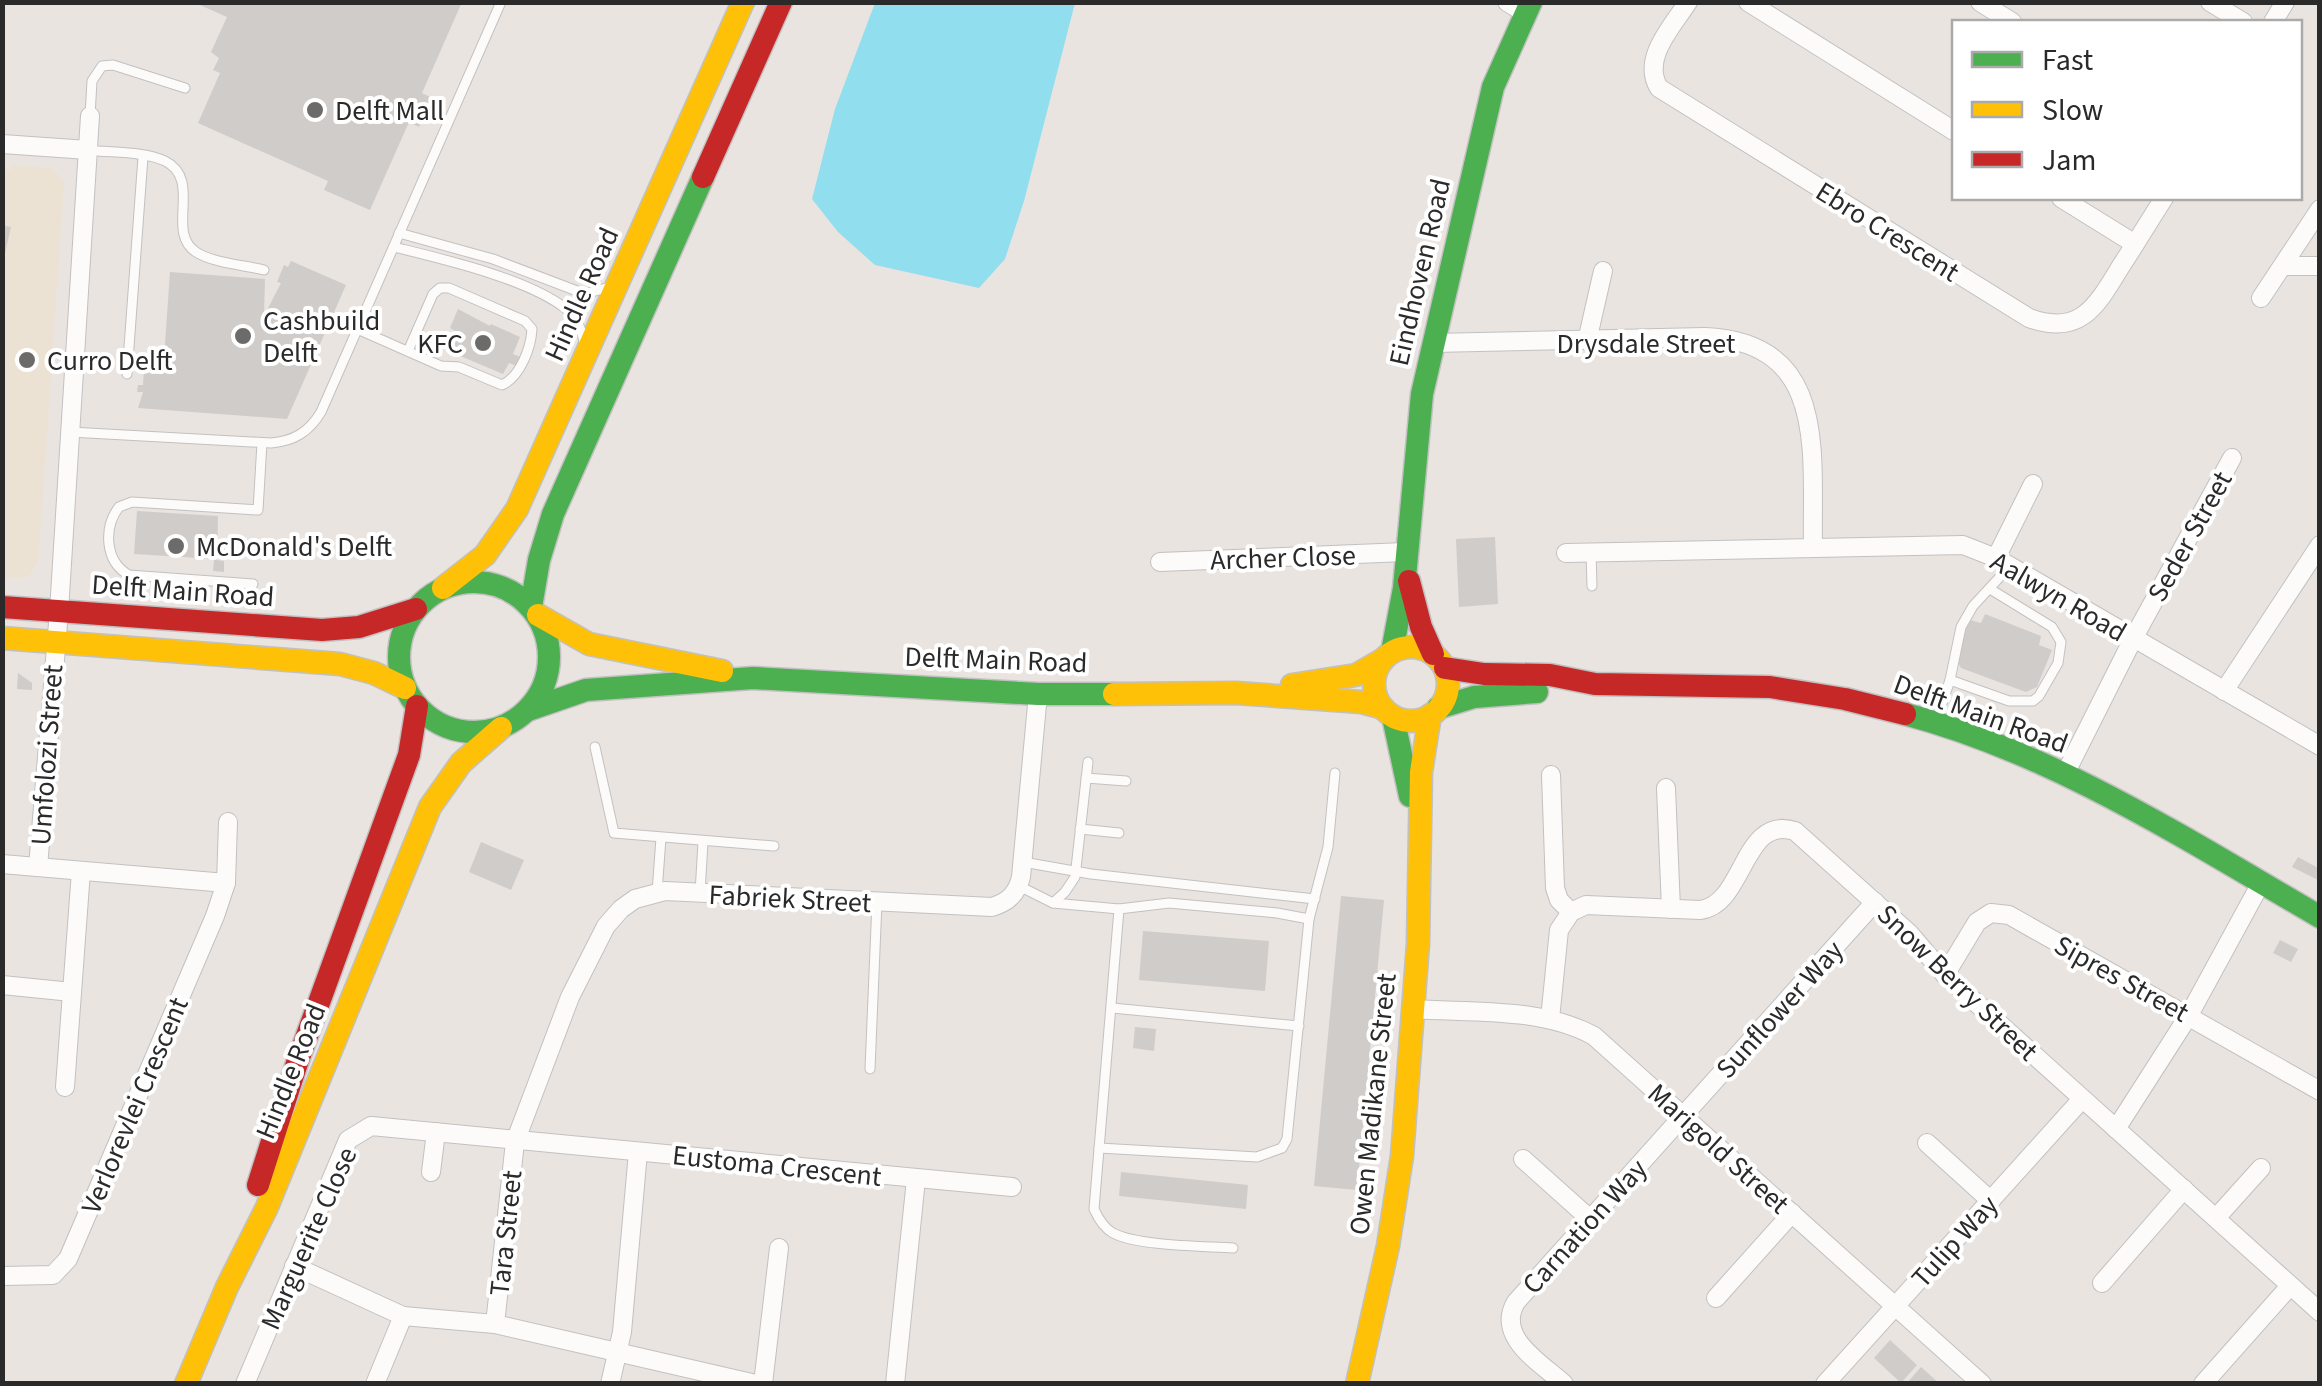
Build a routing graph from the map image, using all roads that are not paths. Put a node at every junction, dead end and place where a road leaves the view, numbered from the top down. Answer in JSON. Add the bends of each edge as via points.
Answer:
{"nodes":[{"id":1,"x":501,"y":2,"type":"edge"},
{"id":2,"x":743,"y":2,"type":"edge"},
{"id":3,"x":781,"y":2,"type":"edge"},
{"id":4,"x":1688,"y":2,"type":"edge"},
{"id":5,"x":1748,"y":2,"type":"edge"},
{"id":6,"x":1980,"y":2,"type":"edge"},
{"id":7,"x":2210,"y":2,"type":"edge"},
{"id":8,"x":1521,"y":6,"type":"edge"},
{"id":9,"x":2009,"y":20,"type":"edge"},
{"id":10,"x":2240,"y":20,"type":"edge"},
{"id":11,"x":185,"y":88,"type":"dead end"},
{"id":12,"x":90,"y":116,"type":"joint"},
{"id":13,"x":1952,"y":130,"type":"edge"},
{"id":14,"x":2,"y":144,"type":"edge"},
{"id":15,"x":88,"y":150,"type":"junction"},
{"id":16,"x":142,"y":157,"type":"junction"},
{"id":17,"x":2064,"y":200,"type":"edge"},
{"id":18,"x":2163,"y":200,"type":"edge"},
{"id":19,"x":2320,"y":209,"type":"edge"},
{"id":20,"x":400,"y":233,"type":"junction"},
{"id":21,"x":2135,"y":244,"type":"junction"},
{"id":22,"x":394,"y":246,"type":"junction"},
{"id":23,"x":2284,"y":266,"type":"junction"},
{"id":24,"x":2320,"y":266,"type":"edge"},
{"id":25,"x":264,"y":270,"type":"dead end"},
{"id":26,"x":1603,"y":271,"type":"dead end"},
{"id":27,"x":622,"y":274,"type":"junction"},
{"id":28,"x":2261,"y":298,"type":"dead end"},
{"id":29,"x":357,"y":329,"type":"junction"},
{"id":30,"x":1587,"y":341,"type":"junction"},
{"id":31,"x":1433,"y":343,"type":"junction"},
{"id":32,"x":408,"y":351,"type":"junction"},
{"id":33,"x":587,"y":354,"type":"junction"},
{"id":34,"x":127,"y":374,"type":"dead end"},
{"id":35,"x":70,"y":432,"type":"junction"},
{"id":36,"x":262,"y":443,"type":"junction"},
{"id":37,"x":2232,"y":458,"type":"dead end"},
{"id":38,"x":2033,"y":484,"type":"dead end"},
{"id":39,"x":2320,"y":544,"type":"edge"},
{"id":40,"x":1813,"y":547,"type":"junction"},
{"id":41,"x":1591,"y":552,"type":"junction"},
{"id":42,"x":1566,"y":553,"type":"dead end"},
{"id":43,"x":1405,"y":558,"type":"junction"},
{"id":44,"x":1160,"y":562,"type":"dead end"},
{"id":45,"x":2003,"y":562,"type":"junction"},
{"id":46,"x":253,"y":584,"type":"dead end"},
{"id":47,"x":1592,"y":586,"type":"dead end"},
{"id":48,"x":444,"y":588,"type":"junction"},
{"id":49,"x":1990,"y":589,"type":"junction"},
{"id":50,"x":2,"y":607,"type":"edge"},
{"id":51,"x":416,"y":609,"type":"junction"},
{"id":52,"x":58,"y":611,"type":"junction"},
{"id":53,"x":534,"y":611,"type":"junction"},
{"id":54,"x":2,"y":638,"type":"edge"},
{"id":55,"x":2133,"y":639,"type":"junction"},
{"id":56,"x":54,"y":642,"type":"junction"},
{"id":57,"x":1387,"y":656,"type":"junction"},
{"id":58,"x":1439,"y":661,"type":"junction"},
{"id":59,"x":753,"y":678,"type":"junction"},
{"id":60,"x":1950,"y":680,"type":"junction"},
{"id":61,"x":1587,"y":683,"type":"junction"},
{"id":62,"x":1236,"y":692,"type":"junction"},
{"id":63,"x":2224,"y":692,"type":"junction"},
{"id":64,"x":1038,"y":694,"type":"junction"},
{"id":65,"x":411,"y":697,"type":"junction"},
{"id":66,"x":528,"y":710,"type":"junction"},
{"id":67,"x":1434,"y":712,"type":"junction"},
{"id":68,"x":1388,"y":713,"type":"junction"},
{"id":69,"x":1935,"y":723,"type":"junction"},
{"id":70,"x":501,"y":728,"type":"junction"},
{"id":71,"x":2320,"y":746,"type":"edge"},
{"id":72,"x":595,"y":747,"type":"dead end"},
{"id":73,"x":1088,"y":762,"type":"dead end"},
{"id":74,"x":1335,"y":773,"type":"dead end"},
{"id":75,"x":2064,"y":774,"type":"junction"},
{"id":76,"x":1551,"y":775,"type":"dead end"},
{"id":77,"x":1086,"y":778,"type":"junction"},
{"id":78,"x":1126,"y":781,"type":"dead end"},
{"id":79,"x":1666,"y":788,"type":"dead end"},
{"id":80,"x":228,"y":822,"type":"dead end"},
{"id":81,"x":1417,"y":827,"type":"junction"},
{"id":82,"x":1080,"y":829,"type":"junction"},
{"id":83,"x":1119,"y":833,"type":"dead end"},
{"id":84,"x":661,"y":838,"type":"junction"},
{"id":85,"x":703,"y":842,"type":"junction"},
{"id":86,"x":774,"y":846,"type":"dead end"},
{"id":87,"x":1023,"y":862,"type":"junction"},
{"id":88,"x":2,"y":864,"type":"edge"},
{"id":89,"x":38,"y":867,"type":"junction"},
{"id":90,"x":81,"y":871,"type":"junction"},
{"id":91,"x":1076,"y":871,"type":"junction"},
{"id":92,"x":226,"y":883,"type":"junction"},
{"id":93,"x":2261,"y":883,"type":"junction"},
{"id":94,"x":1019,"y":886,"type":"junction"},
{"id":95,"x":657,"y":892,"type":"junction"},
{"id":96,"x":700,"y":893,"type":"junction"},
{"id":97,"x":1315,"y":899,"type":"junction"},
{"id":98,"x":878,"y":902,"type":"junction"},
{"id":99,"x":1053,"y":902,"type":"junction"},
{"id":100,"x":1876,"y":902,"type":"junction"},
{"id":101,"x":1119,"y":909,"type":"junction"},
{"id":102,"x":1670,"y":909,"type":"junction"},
{"id":103,"x":1571,"y":912,"type":"junction"},
{"id":104,"x":2320,"y":917,"type":"edge"},
{"id":105,"x":1309,"y":919,"type":"junction"},
{"id":106,"x":1945,"y":975,"type":"junction"},
{"id":107,"x":2,"y":986,"type":"edge"},
{"id":108,"x":72,"y":992,"type":"junction"},
{"id":109,"x":1112,"y":1008,"type":"junction"},
{"id":110,"x":1413,"y":1009,"type":"junction"},
{"id":111,"x":2189,"y":1015,"type":"junction"},
{"id":112,"x":1550,"y":1020,"type":"junction"},
{"id":113,"x":1299,"y":1026,"type":"junction"},
{"id":114,"x":870,"y":1070,"type":"dead end"},
{"id":115,"x":65,"y":1087,"type":"dead end"},
{"id":116,"x":2320,"y":1091,"type":"edge"},
{"id":117,"x":2082,"y":1099,"type":"junction"},
{"id":118,"x":1684,"y":1116,"type":"junction"},
{"id":119,"x":2116,"y":1128,"type":"junction"},
{"id":120,"x":436,"y":1132,"type":"junction"},
{"id":121,"x":515,"y":1142,"type":"junction"},
{"id":122,"x":1927,"y":1142,"type":"dead end"},
{"id":123,"x":1099,"y":1148,"type":"junction"},
{"id":124,"x":638,"y":1152,"type":"junction"},
{"id":125,"x":1523,"y":1159,"type":"dead end"},
{"id":126,"x":2260,"y":1168,"type":"dead end"},
{"id":127,"x":431,"y":1172,"type":"dead end"},
{"id":128,"x":916,"y":1179,"type":"junction"},
{"id":129,"x":1012,"y":1188,"type":"dead end"},
{"id":130,"x":2184,"y":1189,"type":"junction"},
{"id":131,"x":1990,"y":1200,"type":"junction"},
{"id":132,"x":1792,"y":1213,"type":"junction"},
{"id":133,"x":2216,"y":1218,"type":"junction"},
{"id":134,"x":1590,"y":1219,"type":"junction"},
{"id":135,"x":778,"y":1248,"type":"dead end"},
{"id":136,"x":1232,"y":1248,"type":"dead end"},
{"id":137,"x":294,"y":1266,"type":"junction"},
{"id":138,"x":2,"y":1276,"type":"edge"},
{"id":139,"x":2102,"y":1282,"type":"dead end"},
{"id":140,"x":2290,"y":1286,"type":"junction"},
{"id":141,"x":228,"y":1287,"type":"junction"},
{"id":142,"x":1716,"y":1298,"type":"dead end"},
{"id":143,"x":1895,"y":1306,"type":"junction"},
{"id":144,"x":2320,"y":1312,"type":"edge"},
{"id":145,"x":403,"y":1316,"type":"junction"},
{"id":146,"x":495,"y":1324,"type":"junction"},
{"id":147,"x":618,"y":1352,"type":"junction"},
{"id":148,"x":186,"y":1384,"type":"edge"},
{"id":149,"x":245,"y":1384,"type":"edge"},
{"id":150,"x":375,"y":1384,"type":"edge"},
{"id":151,"x":610,"y":1384,"type":"edge"},
{"id":152,"x":760,"y":1384,"type":"edge"},
{"id":153,"x":895,"y":1384,"type":"edge"},
{"id":154,"x":1358,"y":1384,"type":"edge"},
{"id":155,"x":1564,"y":1384,"type":"edge"},
{"id":156,"x":1825,"y":1384,"type":"edge"},
{"id":157,"x":1982,"y":1384,"type":"edge"},
{"id":158,"x":2202,"y":1384,"type":"edge"}],
"edges":[{"from":1,"to":20,"type":"lane"},
{"from":2,"to":27,"type":"street","name":"Hindle Road"},
{"from":3,"to":53,"type":"street","via":[[554,514],[539,560]]},
{"from":4,"to":21,"type":"street","name":"Ebro Crescent","via":[[1653,61],[1659,88],[2028,318],[2054,324],[2088,314]]},
{"from":5,"to":13,"type":"street"},
{"from":6,"to":9,"type":"street"},
{"from":7,"to":10,"type":"street"},
{"from":8,"to":31,"type":"street","name":"Eindhoven Road","via":[[1493,87]]},
{"from":11,"to":12,"type":"lane","via":[[102,66],[92,81]]},
{"from":12,"to":15,"type":"street","name":"Umfolozi Street"},
{"from":14,"to":15,"type":"street"},
{"from":15,"to":16,"type":"lane"},
{"from":15,"to":35,"type":"street","name":"Umfolozi Street"},
{"from":16,"to":25,"type":"lane","via":[[164,160],[182,179],[189,246]]},
{"from":16,"to":34,"type":"lane"},
{"from":17,"to":21,"type":"street"},
{"from":18,"to":21,"type":"street","name":"Ebro Crescent"},
{"from":19,"to":23,"type":"street"},
{"from":20,"to":22,"type":"lane"},
{"from":20,"to":27,"type":"lane","via":[[585,294]]},
{"from":22,"to":29,"type":"lane"},
{"from":22,"to":33,"type":"lane","via":[[554,300],[575,317]]},
{"from":23,"to":24,"type":"street"},
{"from":23,"to":28,"type":"street"},
{"from":26,"to":30,"type":"street"},
{"from":27,"to":33,"type":"street","name":"Hindle Road"},
{"from":29,"to":32,"type":"lane"},
{"from":29,"to":36,"type":"lane","via":[[316,421],[294,439]]},
{"from":30,"to":31,"type":"street","name":"Drysdale Street"},
{"from":30,"to":40,"type":"street","name":"Drysdale Street","via":[[1723,338],[1756,346],[1783,364],[1802,399],[1810,437]]},
{"from":31,"to":43,"type":"street","name":"Eindhoven Road","via":[[1414,439]]},
{"from":32,"to":32,"type":"lane","via":[[440,288],[532,329],[516,374],[502,384]]},
{"from":33,"to":48,"type":"street","name":"Hindle Road","via":[[517,509],[485,555]]},
{"from":35,"to":36,"type":"lane"},
{"from":35,"to":52,"type":"street","name":"Umfolozi Street"},
{"from":36,"to":46,"type":"lane","via":[[258,510],[132,502],[119,507],[111,522],[111,556],[129,575]]},
{"from":37,"to":55,"type":"street","name":"Seder Street"},
{"from":38,"to":45,"type":"street"},
{"from":39,"to":63,"type":"street"},
{"from":40,"to":41,"type":"street","name":"Aalwyn Road"},
{"from":40,"to":45,"type":"street","name":"Aalwyn Road","via":[[1952,544]]},
{"from":41,"to":42,"type":"street","name":"Aalwyn Road"},
{"from":41,"to":47,"type":"lane"},
{"from":43,"to":44,"type":"street","name":"Archer Close"},
{"from":43,"to":57,"type":"street","name":"Eindhoven Road"},
{"from":43,"to":58,"type":"street","name":"Eindhoven Road","via":[[1421,627]]},
{"from":45,"to":49,"type":"lane"},
{"from":45,"to":55,"type":"street","name":"Aalwyn Road"},
{"from":48,"to":51,"type":"street"},
{"from":48,"to":53,"type":"street","via":[[484,582],[510,590]]},
{"from":49,"to":60,"type":"lane","via":[[1961,627]]},
{"from":49,"to":60,"type":"lane","via":[[2052,627],[2061,642],[2058,663],[2039,696],[2028,702]]},
{"from":50,"to":52,"type":"street","name":"Delft Main Road"},
{"from":51,"to":52,"type":"street","name":"Delft Main Road","via":[[359,628],[322,630]]},
{"from":51,"to":65,"type":"street","via":[[399,647]]},
{"from":52,"to":56,"type":"street","name":"Umfolozi Street"},
{"from":53,"to":59,"type":"street","name":"Delft Main Road","via":[[589,644]]},
{"from":53,"to":66,"type":"street","via":[[550,654],[548,674]]},
{"from":54,"to":56,"type":"street"},
{"from":55,"to":63,"type":"street","name":"Aalwyn Road"},
{"from":55,"to":75,"type":"street","name":"Seder Street"},
{"from":56,"to":65,"type":"street","via":[[340,664],[374,673]]},
{"from":56,"to":89,"type":"street","name":"Umfolozi Street"},
{"from":57,"to":58,"type":"street","via":[[1413,646]]},
{"from":57,"to":62,"type":"street","name":"Delft Main Road","via":[[1356,675]]},
{"from":57,"to":68,"type":"street","via":[[1373,685]]},
{"from":58,"to":61,"type":"street","name":"Delft Main Road","via":[[1479,675],[1552,675]]},
{"from":58,"to":67,"type":"street","via":[[1448,689]]},
{"from":59,"to":64,"type":"street","name":"Delft Main Road"},
{"from":59,"to":66,"type":"street","name":"Delft Main Road","via":[[586,690]]},
{"from":60,"to":69,"type":"lane"},
{"from":61,"to":67,"type":"street","name":"Delft Main Road","via":[[1552,692],[1479,695]]},
{"from":61,"to":69,"type":"street","name":"Delft Main Road","via":[[1772,688]]},
{"from":62,"to":64,"type":"street","name":"Delft Main Road"},
{"from":62,"to":68,"type":"street","name":"Delft Main Road","via":[[1361,702]]},
{"from":63,"to":71,"type":"street","name":"Aalwyn Road"},
{"from":64,"to":87,"type":"street"},
{"from":65,"to":70,"type":"street","via":[[434,721],[455,730]]},
{"from":65,"to":141,"type":"street","name":"Hindle Road","via":[[408,755],[297,1063]]},
{"from":66,"to":70,"type":"street"},
{"from":67,"to":68,"type":"street","via":[[1418,720]]},
{"from":67,"to":81,"type":"street","name":"Owen Madikane Street","via":[[1424,739]]},
{"from":68,"to":81,"type":"street","name":"Owen Madikane Street"},
{"from":69,"to":75,"type":"street","name":"Delft Main Road"},
{"from":70,"to":141,"type":"street","name":"Hindle Road","via":[[467,754],[430,807],[267,1208]]},
{"from":72,"to":84,"type":"lane","via":[[614,833]]},
{"from":73,"to":77,"type":"lane"},
{"from":74,"to":97,"type":"lane"},
{"from":75,"to":93,"type":"street","name":"Delft Main Road"},
{"from":76,"to":103,"type":"street","via":[[1555,888]]},
{"from":77,"to":78,"type":"lane"},
{"from":77,"to":82,"type":"lane"},
{"from":79,"to":102,"type":"street"},
{"from":80,"to":92,"type":"street","name":"Verlorevlei Crescent"},
{"from":81,"to":110,"type":"street","name":"Owen Madikane Street"},
{"from":82,"to":83,"type":"lane"},
{"from":82,"to":91,"type":"lane"},
{"from":84,"to":85,"type":"lane"},
{"from":84,"to":95,"type":"lane"},
{"from":85,"to":86,"type":"lane"},
{"from":85,"to":96,"type":"lane"},
{"from":87,"to":91,"type":"lane"},
{"from":87,"to":94,"type":"street"},
{"from":88,"to":89,"type":"street"},
{"from":89,"to":90,"type":"street"},
{"from":90,"to":92,"type":"street"},
{"from":90,"to":108,"type":"street"},
{"from":91,"to":97,"type":"lane"},
{"from":91,"to":99,"type":"lane"},
{"from":92,"to":138,"type":"street","name":"Verlorevlei Crescent","via":[[68,1259],[53,1275]]},
{"from":93,"to":104,"type":"street","name":"Delft Main Road"},
{"from":93,"to":111,"type":"street"},
{"from":94,"to":98,"type":"street","name":"Fabriek Street","via":[[992,908]]},
{"from":94,"to":99,"type":"lane"},
{"from":95,"to":96,"type":"street","name":"Fabriek Street"},
{"from":95,"to":121,"type":"street","via":[[620,908],[606,926],[570,997]]},
{"from":96,"to":98,"type":"street","name":"Fabriek Street"},
{"from":97,"to":105,"type":"lane"},
{"from":98,"to":114,"type":"lane"},
{"from":99,"to":101,"type":"lane"},
{"from":100,"to":102,"type":"street","name":"Snow Berry Street","via":[[1802,836],[1778,828],[1758,841],[1720,903],[1707,910]]},
{"from":100,"to":106,"type":"street","name":"Snow Berry Street"},
{"from":100,"to":118,"type":"street","name":"Sunflower Way"},
{"from":101,"to":105,"type":"lane","via":[[1169,903]]},
{"from":101,"to":109,"type":"lane"},
{"from":102,"to":103,"type":"street","name":"Snow Berry Street","via":[[1586,906]]},
{"from":103,"to":112,"type":"street","via":[[1560,930]]},
{"from":105,"to":113,"type":"lane"},
{"from":106,"to":111,"type":"street","name":"Sipres Street","via":[[1977,922],[2000,913]]},
{"from":106,"to":117,"type":"street","name":"Snow Berry Street"},
{"from":107,"to":108,"type":"street"},
{"from":108,"to":115,"type":"street"},
{"from":109,"to":113,"type":"lane"},
{"from":109,"to":123,"type":"lane"},
{"from":110,"to":112,"type":"street","name":"Marigold Street"},
{"from":110,"to":154,"type":"street","name":"Owen Madikane Street","via":[[1393,1224]]},
{"from":111,"to":116,"type":"street","name":"Sipres Street"},
{"from":111,"to":119,"type":"street"},
{"from":112,"to":118,"type":"street","name":"Marigold Street","via":[[1594,1036]]},
{"from":113,"to":123,"type":"lane","via":[[1287,1139],[1276,1152],[1257,1157]]},
{"from":117,"to":119,"type":"street","name":"Snow Berry Street"},
{"from":117,"to":131,"type":"street","name":"Tulip Way"},
{"from":118,"to":132,"type":"street","name":"Marigold Street"},
{"from":118,"to":134,"type":"street","name":"Carnation Way"},
{"from":119,"to":130,"type":"street","name":"Snow Berry Street"},
{"from":120,"to":121,"type":"street","name":"Marguerite Close"},
{"from":120,"to":127,"type":"street"},
{"from":120,"to":137,"type":"street","name":"Marguerite Close","via":[[371,1126],[348,1140]]},
{"from":121,"to":124,"type":"street","name":"Eustoma Crescent"},
{"from":121,"to":146,"type":"street","name":"Tara Street"},
{"from":122,"to":131,"type":"street"},
{"from":123,"to":136,"type":"lane","via":[[1094,1208],[1112,1232]]},
{"from":124,"to":128,"type":"street","name":"Eustoma Crescent"},
{"from":124,"to":147,"type":"street","name":"Eustoma Crescent"},
{"from":125,"to":134,"type":"street"},
{"from":126,"to":133,"type":"street"},
{"from":128,"to":129,"type":"street","name":"Eustoma Crescent"},
{"from":128,"to":153,"type":"street","name":"Eustoma Crescent"},
{"from":130,"to":133,"type":"street","name":"Snow Berry Street"},
{"from":130,"to":139,"type":"street"},
{"from":131,"to":143,"type":"street","name":"Tulip Way"},
{"from":132,"to":142,"type":"street"},
{"from":132,"to":143,"type":"street","name":"Marigold Street"},
{"from":133,"to":140,"type":"street","name":"Snow Berry Street"},
{"from":134,"to":155,"type":"street","name":"Carnation Way","via":[[1509,1318],[1512,1336]]},
{"from":135,"to":152,"type":"street"},
{"from":137,"to":145,"type":"street"},
{"from":137,"to":149,"type":"street","name":"Marguerite Close"},
{"from":140,"to":144,"type":"street","name":"Snow Berry Street"},
{"from":140,"to":158,"type":"street"},
{"from":141,"to":148,"type":"street","name":"Hindle Road"},
{"from":143,"to":156,"type":"street","name":"Tulip Way"},
{"from":143,"to":157,"type":"street","name":"Marigold Street"},
{"from":145,"to":146,"type":"street"},
{"from":145,"to":150,"type":"street"},
{"from":146,"to":147,"type":"street"},
{"from":147,"to":151,"type":"street","name":"Eustoma Crescent"},
{"from":147,"to":152,"type":"street"}]}
